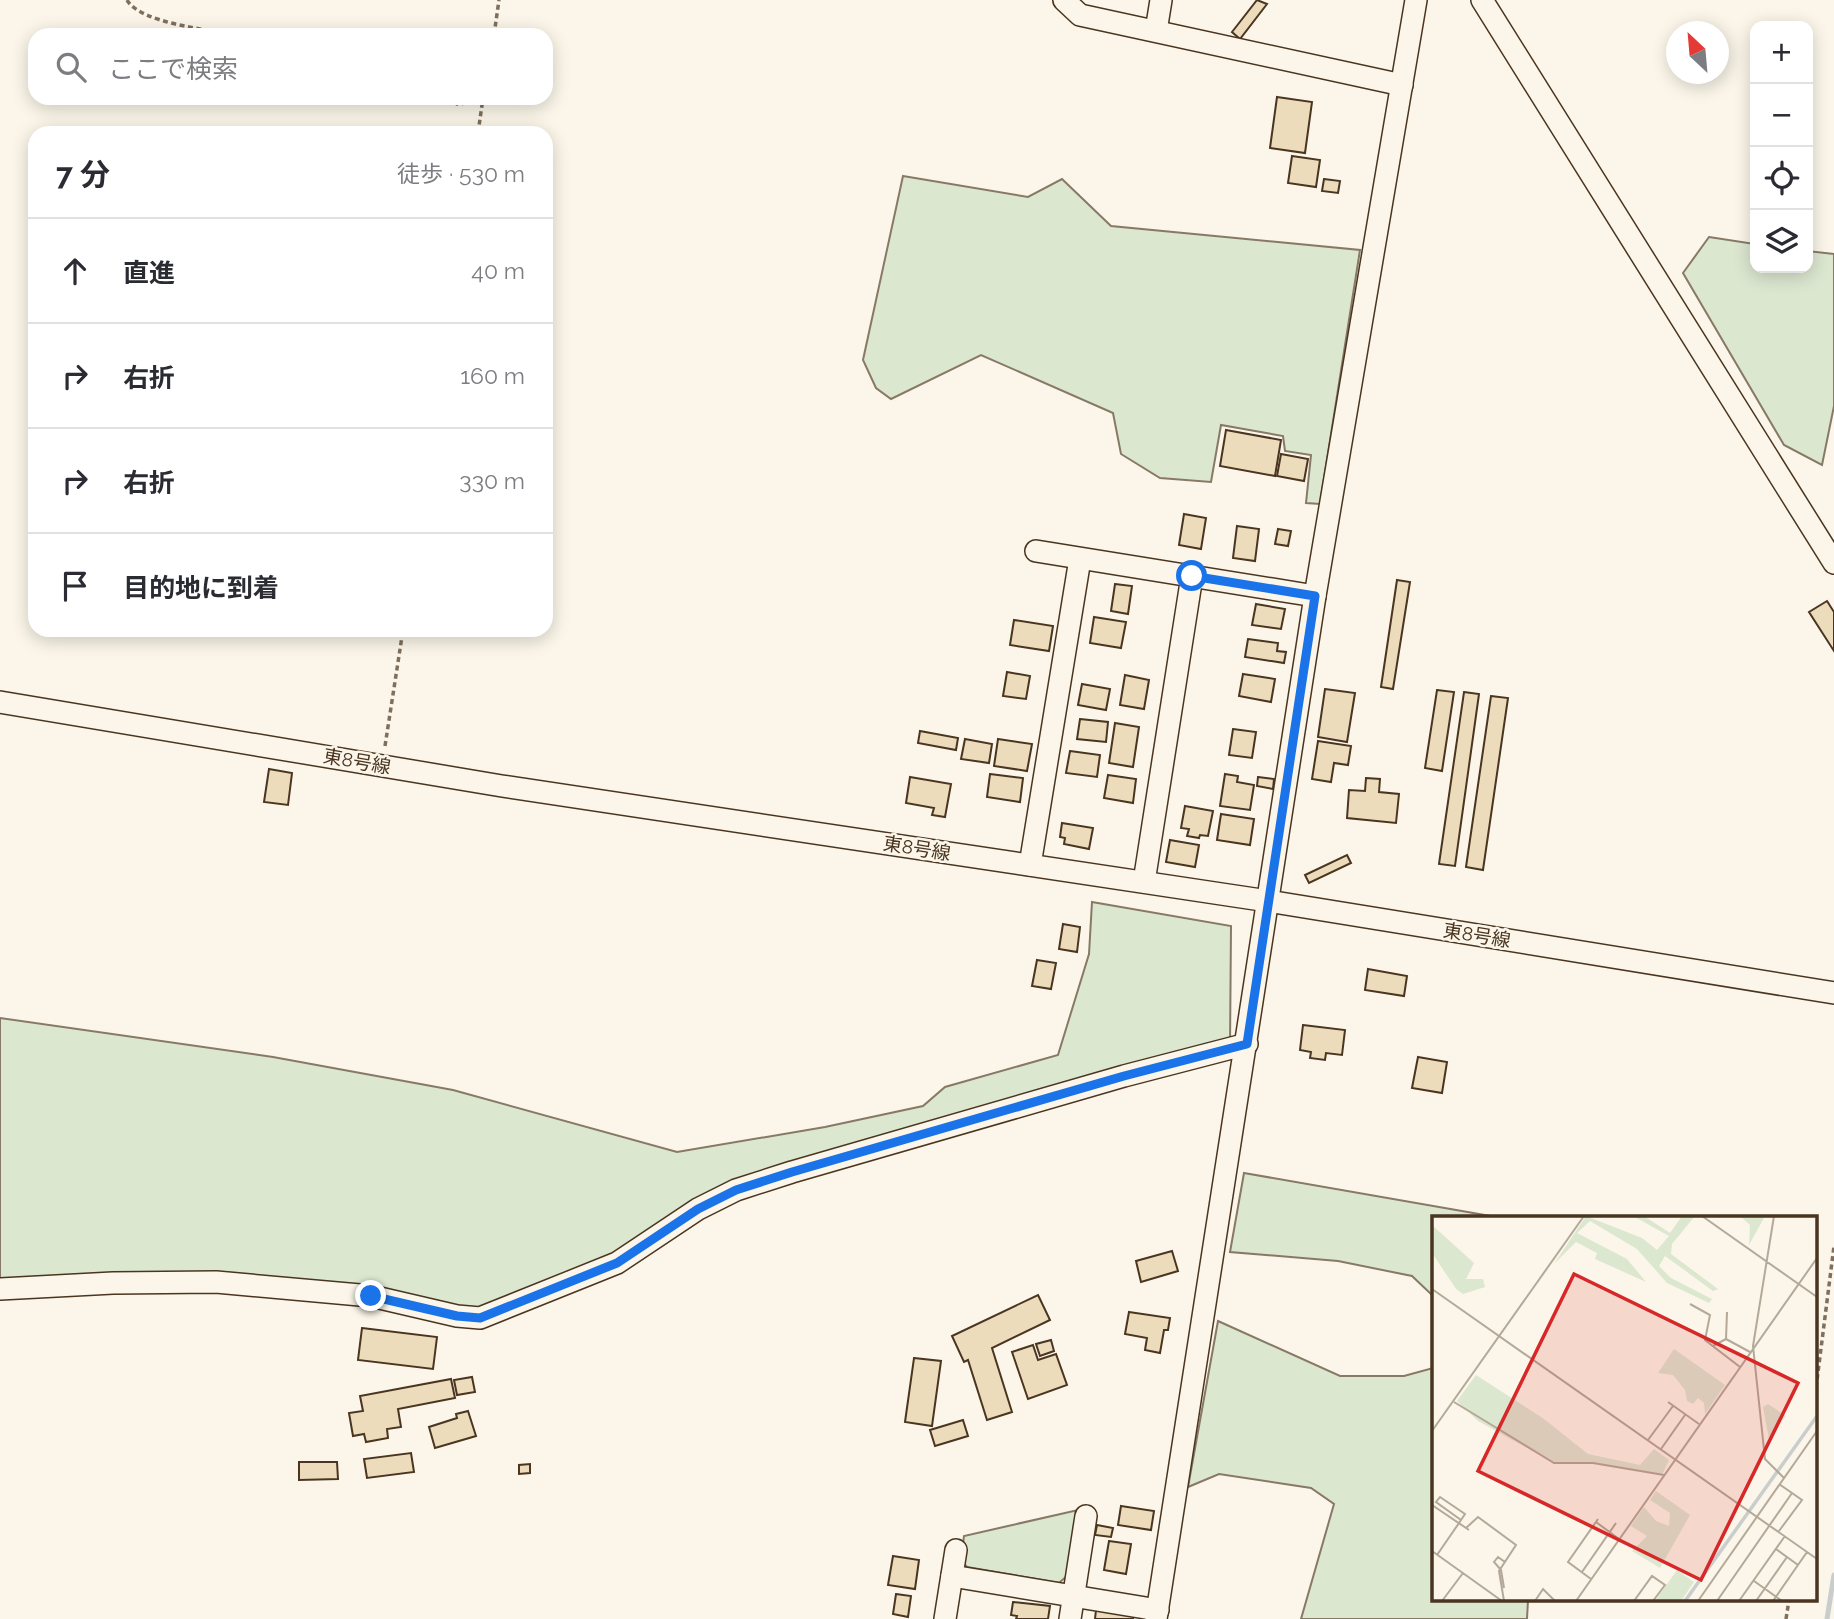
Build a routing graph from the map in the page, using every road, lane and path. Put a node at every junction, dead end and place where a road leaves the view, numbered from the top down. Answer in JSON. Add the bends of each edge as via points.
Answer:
{"nodes":[{"id":1,"x":127,"y":0,"type":"edge"},
{"id":2,"x":499,"y":0,"type":"edge"},
{"id":3,"x":1064,"y":0,"type":"edge"},
{"id":4,"x":1161,"y":0,"type":"edge"},
{"id":5,"x":1416,"y":0,"type":"edge"},
{"id":6,"x":1482,"y":0,"type":"edge"},
{"id":7,"x":205,"y":28,"type":"edge"},
{"id":8,"x":495,"y":28,"type":"edge"},
{"id":9,"x":1156,"y":31,"type":"junction"},
{"id":10,"x":1402,"y":85,"type":"junction"},
{"id":11,"x":482,"y":105,"type":"edge"},
{"id":12,"x":479,"y":126,"type":"edge"},
{"id":13,"x":1035,"y":551,"type":"dead end"},
{"id":14,"x":1080,"y":559,"type":"junction"},
{"id":15,"x":1834,"y":563,"type":"edge"},
{"id":16,"x":1192,"y":576,"type":"junction"},
{"id":17,"x":1315,"y":596,"type":"junction"},
{"id":18,"x":402,"y":637,"type":"edge"},
{"id":19,"x":0,"y":702,"type":"edge"},
{"id":20,"x":382,"y":766,"type":"junction"},
{"id":21,"x":1030,"y":865,"type":"junction"},
{"id":22,"x":1144,"y":882,"type":"junction"},
{"id":23,"x":1268,"y":901,"type":"junction"},
{"id":24,"x":1834,"y":993,"type":"edge"},
{"id":25,"x":1247,"y":1044,"type":"junction"},
{"id":26,"x":1834,"y":1246,"type":"edge"},
{"id":27,"x":0,"y":1289,"type":"edge"},
{"id":28,"x":1816,"y":1388,"type":"edge"},
{"id":29,"x":1086,"y":1516,"type":"dead end"},
{"id":30,"x":956,"y":1550,"type":"dead end"},
{"id":31,"x":952,"y":1576,"type":"junction"},
{"id":32,"x":1073,"y":1596,"type":"junction"},
{"id":33,"x":1157,"y":1615,"type":"edge"},
{"id":34,"x":944,"y":1619,"type":"edge"},
{"id":35,"x":1070,"y":1619,"type":"edge"}],
"edges":[{"from":1,"to":7,"type":"path","via":[[148,16]]},
{"from":2,"to":8,"type":"path"},
{"from":3,"to":9,"type":"street","via":[[1080,15]]},
{"from":4,"to":9,"type":"street"},
{"from":5,"to":10,"type":"street"},
{"from":6,"to":15,"type":"street"},
{"from":9,"to":10,"type":"street"},
{"from":10,"to":17,"type":"street"},
{"from":11,"to":12,"type":"path"},
{"from":13,"to":14,"type":"street"},
{"from":14,"to":16,"type":"street"},
{"from":14,"to":21,"type":"street"},
{"from":16,"to":17,"type":"street"},
{"from":16,"to":22,"type":"street"},
{"from":17,"to":23,"type":"street"},
{"from":18,"to":20,"type":"path"},
{"from":19,"to":20,"type":"street","name":"東8号線"},
{"from":20,"to":21,"type":"street","name":"東8号線"},
{"from":21,"to":22,"type":"street","name":"東8号線"},
{"from":22,"to":23,"type":"street","name":"東8号線"},
{"from":23,"to":24,"type":"street","name":"東8号線"},
{"from":23,"to":25,"type":"street"},
{"from":25,"to":27,"type":"street","via":[[736,1190],[698,1209],[617,1263],[480,1318],[371,1296],[216,1282]]},
{"from":25,"to":33,"type":"street"},
{"from":26,"to":28,"type":"path"},
{"from":29,"to":32,"type":"street"},
{"from":30,"to":31,"type":"street"},
{"from":31,"to":32,"type":"street"},
{"from":31,"to":34,"type":"street"},
{"from":32,"to":33,"type":"street"},
{"from":32,"to":35,"type":"street"}]}
